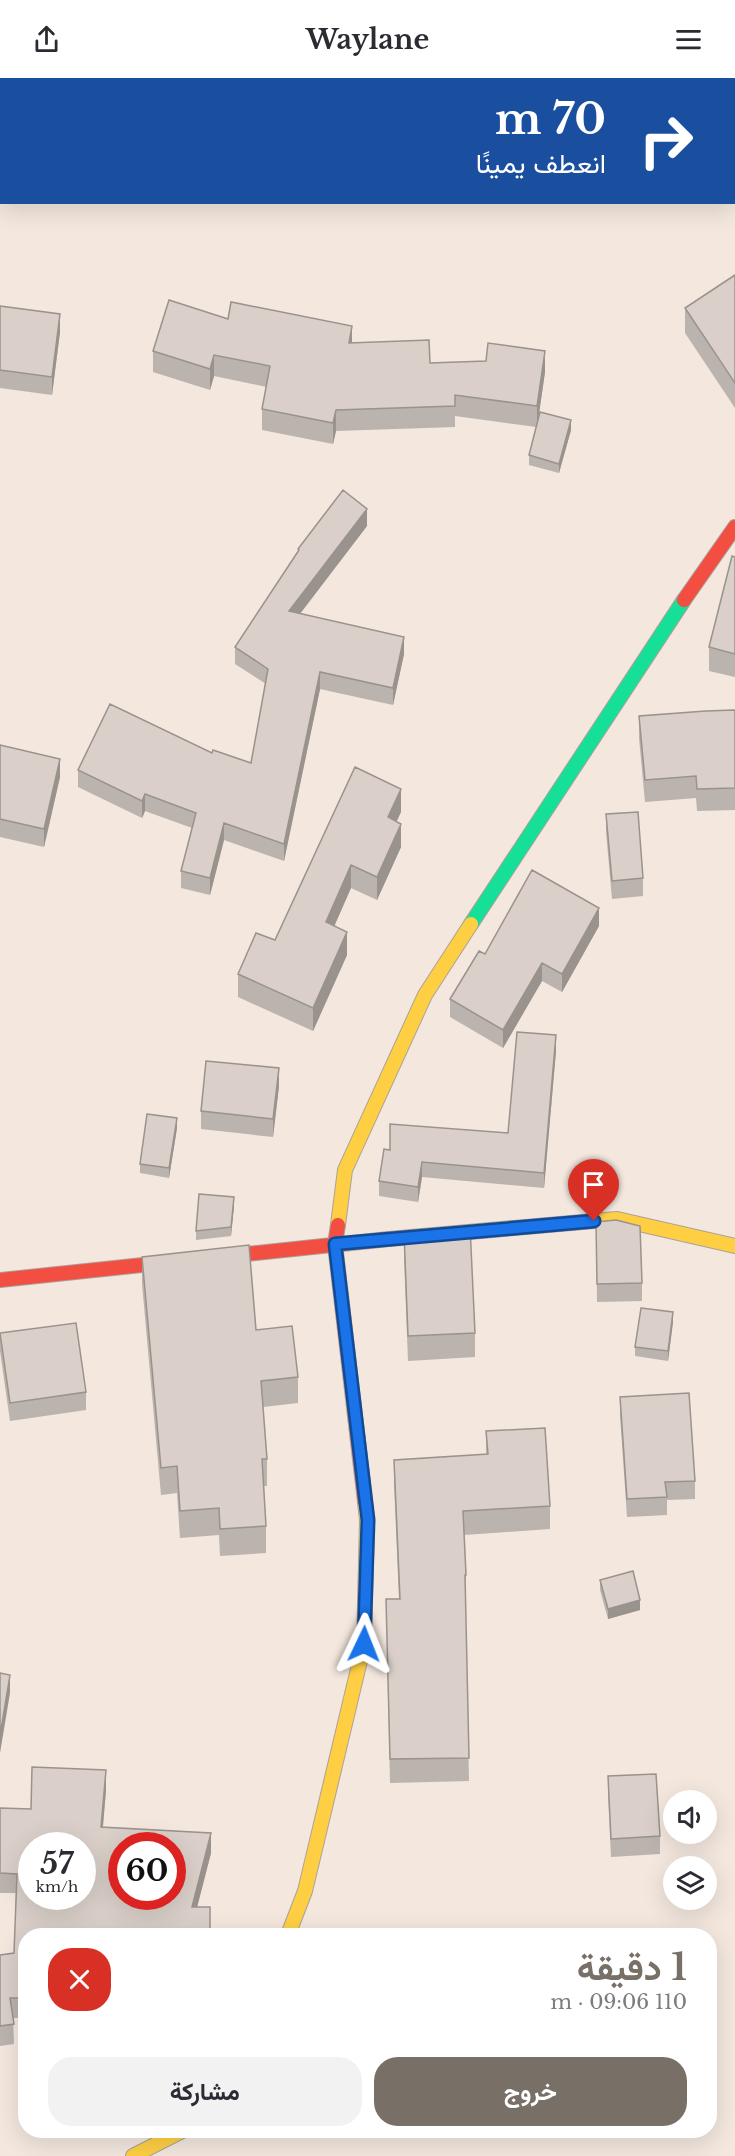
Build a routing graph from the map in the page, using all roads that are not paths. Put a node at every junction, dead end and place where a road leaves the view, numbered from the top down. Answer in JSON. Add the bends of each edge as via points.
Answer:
{"nodes":[{"id":1,"x":735,"y":527,"type":"edge"},
{"id":2,"x":335,"y":1244,"type":"junction"},
{"id":3,"x":735,"y":1246,"type":"edge"},
{"id":4,"x":0,"y":1280,"type":"edge"},
{"id":5,"x":291,"y":1928,"type":"edge"},
{"id":6,"x":168,"y":2138,"type":"edge"},
{"id":7,"x":133,"y":2156,"type":"edge"}],
"edges":[{"from":1,"to":2,"type":"main road","via":[[669,621],[425,995],[345,1170]]},
{"from":2,"to":3,"type":"main road","via":[[617,1219]]},
{"from":2,"to":4,"type":"main road"},
{"from":2,"to":5,"type":"main road","via":[[368,1520],[364,1644],[305,1891]]},
{"from":6,"to":7,"type":"main road"}]}
